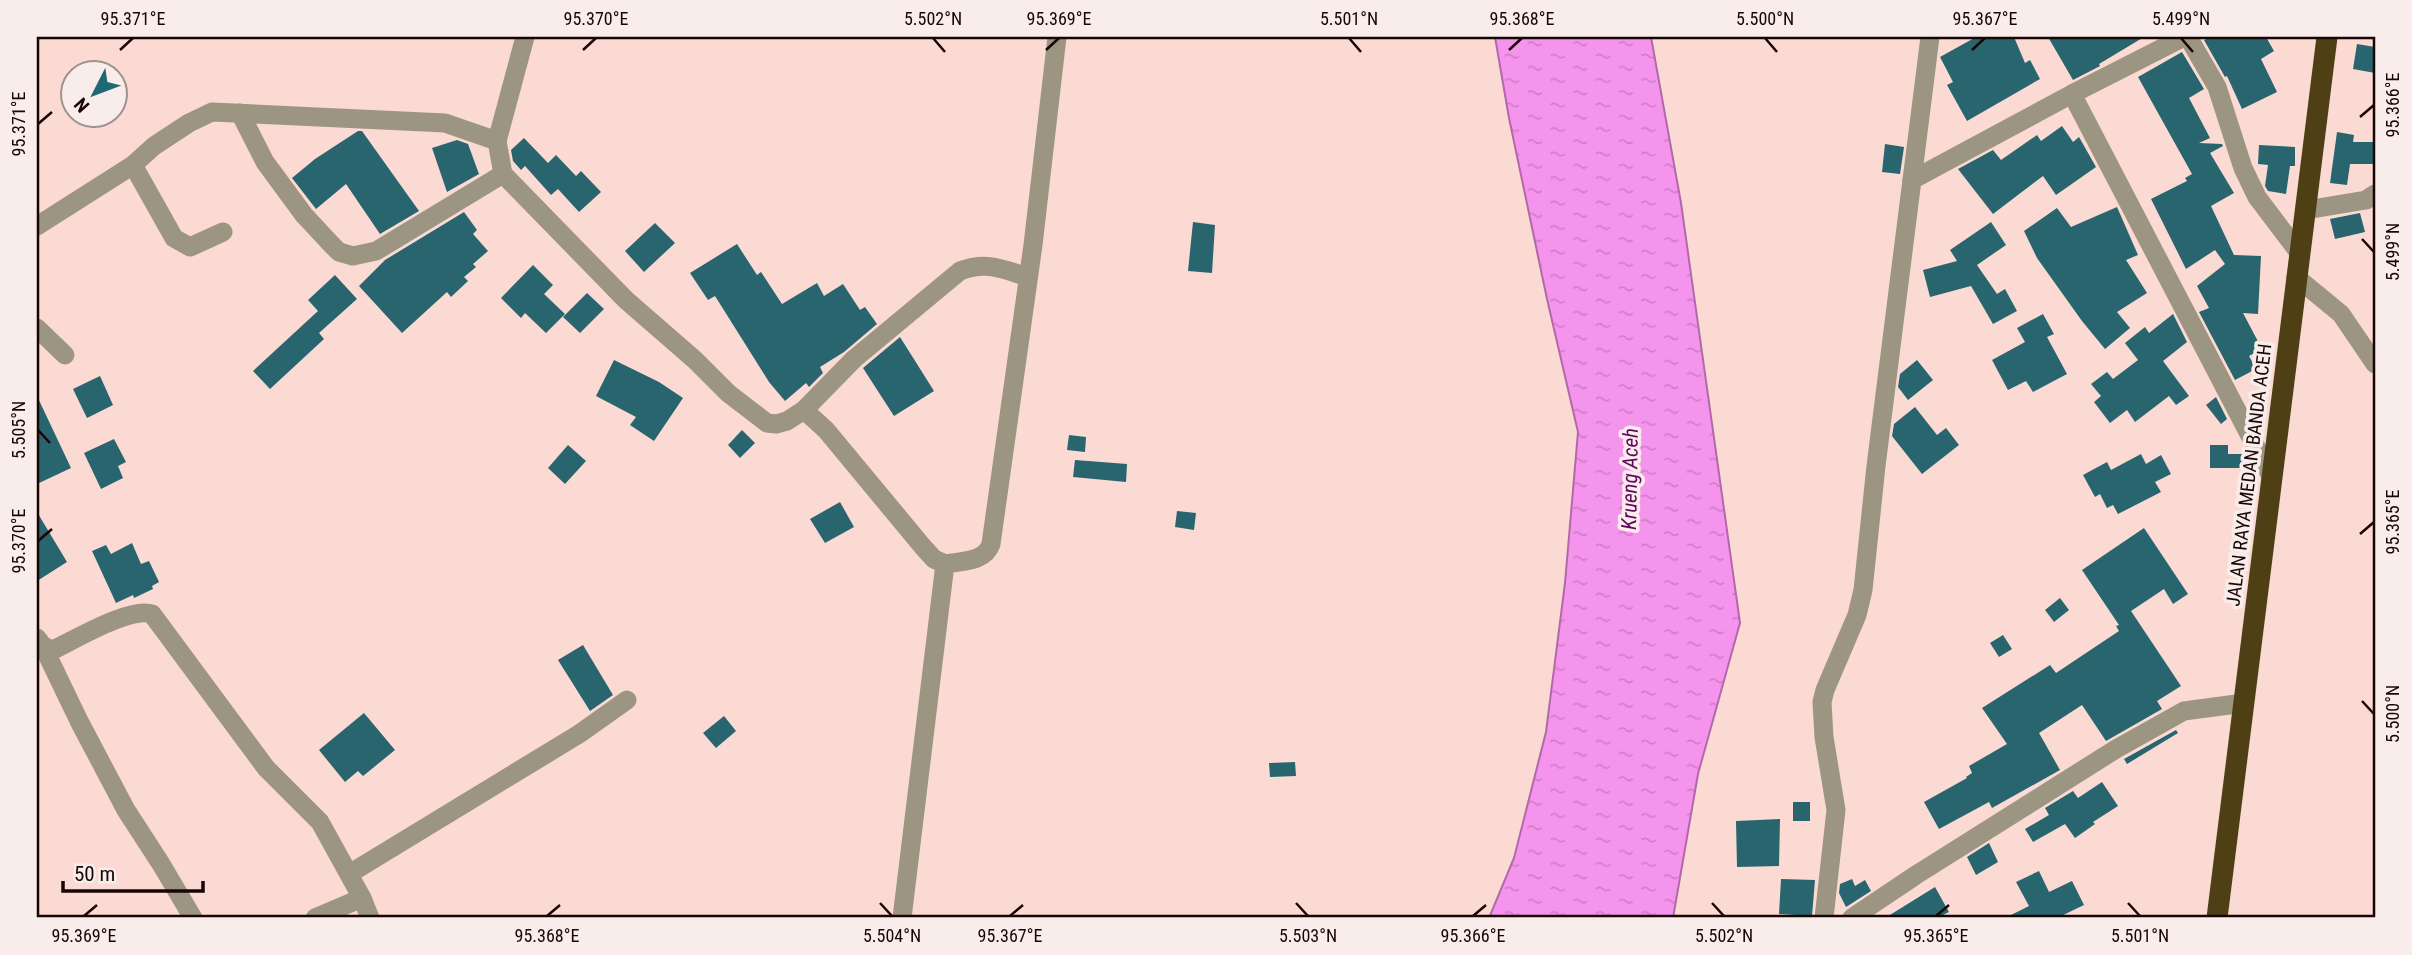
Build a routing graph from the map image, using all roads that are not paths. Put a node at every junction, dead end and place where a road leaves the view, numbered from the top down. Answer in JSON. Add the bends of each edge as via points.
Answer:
{"nodes":[{"id":1,"x":525,"y":37,"type":"edge"},
{"id":2,"x":1057,"y":37,"type":"edge"},
{"id":3,"x":1930,"y":37,"type":"edge"},
{"id":4,"x":2186,"y":37,"type":"edge"},
{"id":5,"x":2327,"y":37,"type":"edge"},
{"id":6,"x":2072,"y":94,"type":"junction"},
{"id":7,"x":240,"y":113,"type":"junction"},
{"id":8,"x":497,"y":141,"type":"junction"},
{"id":9,"x":133,"y":165,"type":"junction"},
{"id":10,"x":503,"y":174,"type":"junction"},
{"id":11,"x":1912,"y":180,"type":"junction"},
{"id":12,"x":2375,"y":194,"type":"edge"},
{"id":13,"x":2306,"y":210,"type":"junction"},
{"id":14,"x":37,"y":226,"type":"edge"},
{"id":15,"x":223,"y":232,"type":"dead end"},
{"id":16,"x":2300,"y":254,"type":"junction"},
{"id":17,"x":2296,"y":276,"type":"junction"},
{"id":18,"x":1028,"y":277,"type":"junction"},
{"id":19,"x":37,"y":328,"type":"edge"},
{"id":20,"x":65,"y":355,"type":"dead end"},
{"id":21,"x":2375,"y":364,"type":"edge"},
{"id":22,"x":804,"y":410,"type":"junction"},
{"id":23,"x":2271,"y":475,"type":"junction"},
{"id":24,"x":945,"y":564,"type":"junction"},
{"id":25,"x":40,"y":642,"type":"edge"},
{"id":26,"x":627,"y":700,"type":"dead end"},
{"id":27,"x":2244,"y":703,"type":"junction"},
{"id":28,"x":349,"y":874,"type":"junction"},
{"id":29,"x":362,"y":898,"type":"junction"},
{"id":30,"x":192,"y":918,"type":"edge"},
{"id":31,"x":315,"y":918,"type":"edge"},
{"id":32,"x":370,"y":918,"type":"edge"},
{"id":33,"x":902,"y":918,"type":"edge"},
{"id":34,"x":1825,"y":918,"type":"edge"},
{"id":35,"x":1852,"y":918,"type":"edge"},
{"id":36,"x":2217,"y":918,"type":"edge"}],
"edges":[{"from":1,"to":8,"type":"street"},
{"from":2,"to":18,"type":"street"},
{"from":3,"to":11,"type":"street"},
{"from":4,"to":6,"type":"street"},
{"from":4,"to":16,"type":"street","via":[[2217,88],[2257,197]]},
{"from":5,"to":13,"type":"highway","name":"JALAN RAYA MEDAN BANDA ACEH"},
{"from":6,"to":11,"type":"street"},
{"from":6,"to":23,"type":"street"},
{"from":7,"to":8,"type":"street","via":[[445,123]]},
{"from":7,"to":9,"type":"street","via":[[212,112],[189,123]]},
{"from":7,"to":10,"type":"street","via":[[265,162],[304,215],[339,252],[353,256],[376,251]]},
{"from":8,"to":10,"type":"street"},
{"from":9,"to":14,"type":"street"},
{"from":9,"to":15,"type":"street","via":[[174,238],[190,247]]},
{"from":10,"to":22,"type":"street","via":[[626,300],[748,411],[776,424]]},
{"from":11,"to":34,"type":"street","via":[[1863,590],[1822,702],[1836,810]]},
{"from":12,"to":13,"type":"street","via":[[2366,200]]},
{"from":13,"to":16,"type":"highway","name":"JALAN RAYA MEDAN BANDA ACEH"},
{"from":16,"to":17,"type":"highway","name":"JALAN RAYA MEDAN BANDA ACEH"},
{"from":17,"to":21,"type":"street","via":[[2341,314]]},
{"from":17,"to":23,"type":"highway","name":"JALAN RAYA MEDAN BANDA ACEH"},
{"from":18,"to":22,"type":"street","via":[[988,265],[960,271],[854,359]]},
{"from":18,"to":24,"type":"street","via":[[991,544],[983,557]]},
{"from":19,"to":20,"type":"street"},
{"from":22,"to":24,"type":"street","via":[[923,547]]},
{"from":23,"to":27,"type":"highway","name":"JALAN RAYA MEDAN BANDA ACEH"},
{"from":24,"to":33,"type":"street"},
{"from":25,"to":28,"type":"street","via":[[53,650],[119,619],[145,611],[152,614],[265,768],[320,822]]},
{"from":25,"to":30,"type":"street","via":[[126,810]]},
{"from":26,"to":28,"type":"street"},
{"from":27,"to":35,"type":"street","via":[[2184,711],[2116,748]]},
{"from":27,"to":36,"type":"highway","name":"JALAN RAYA MEDAN BANDA ACEH"},
{"from":28,"to":29,"type":"street"},
{"from":29,"to":31,"type":"street"},
{"from":29,"to":32,"type":"street"}]}
